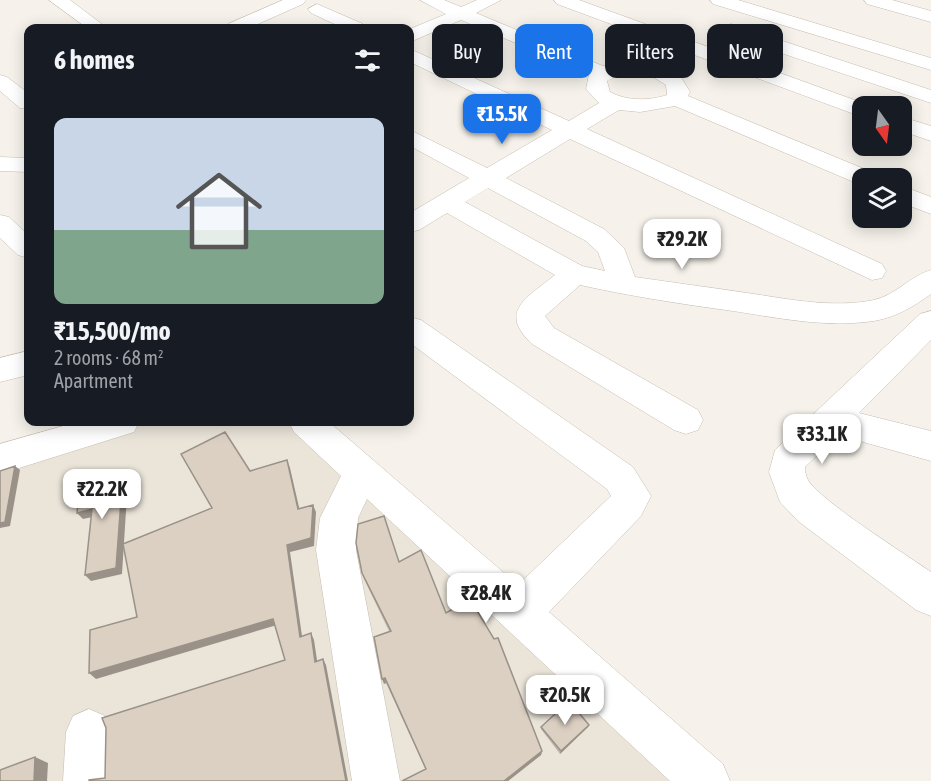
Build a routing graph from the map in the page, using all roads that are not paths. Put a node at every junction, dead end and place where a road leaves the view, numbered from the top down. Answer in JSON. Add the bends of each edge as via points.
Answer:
{"nodes":[{"id":1,"x":58,"y":0,"type":"edge"},
{"id":2,"x":429,"y":0,"type":"edge"},
{"id":3,"x":492,"y":0,"type":"edge"},
{"id":4,"x":563,"y":0,"type":"edge"},
{"id":5,"x":719,"y":0,"type":"edge"},
{"id":6,"x":873,"y":0,"type":"edge"},
{"id":7,"x":286,"y":2,"type":"edge"},
{"id":8,"x":317,"y":9,"type":"dead end"},
{"id":9,"x":757,"y":13,"type":"junction"},
{"id":10,"x":461,"y":14,"type":"junction"},
{"id":11,"x":931,"y":17,"type":"edge"},
{"id":12,"x":92,"y":24,"type":"edge"},
{"id":13,"x":243,"y":24,"type":"edge"},
{"id":14,"x":348,"y":24,"type":"edge"},
{"id":15,"x":740,"y":24,"type":"edge"},
{"id":16,"x":414,"y":34,"type":"edge"},
{"id":17,"x":707,"y":45,"type":"edge"},
{"id":18,"x":783,"y":47,"type":"edge"},
{"id":19,"x":699,"y":50,"type":"junction"},
{"id":20,"x":695,"y":53,"type":"edge"},
{"id":21,"x":414,"y":57,"type":"edge"},
{"id":22,"x":931,"y":64,"type":"edge"},
{"id":23,"x":603,"y":73,"type":"joint"},
{"id":24,"x":669,"y":78,"type":"edge"},
{"id":25,"x":0,"y":81,"type":"edge"},
{"id":26,"x":931,"y":97,"type":"edge"},
{"id":27,"x":676,"y":99,"type":"junction"},
{"id":28,"x":24,"y":100,"type":"edge"},
{"id":29,"x":616,"y":102,"type":"junction"},
{"id":30,"x":852,"y":105,"type":"edge"},
{"id":31,"x":912,"y":127,"type":"edge"},
{"id":32,"x":570,"y":130,"type":"junction"},
{"id":33,"x":930,"y":133,"type":"edge"},
{"id":34,"x":414,"y":139,"type":"edge"},
{"id":35,"x":852,"y":173,"type":"edge"},
{"id":36,"x":488,"y":178,"type":"junction"},
{"id":37,"x":912,"y":198,"type":"edge"},
{"id":38,"x":446,"y":202,"type":"junction"},
{"id":39,"x":931,"y":206,"type":"edge"},
{"id":40,"x":414,"y":221,"type":"edge"},
{"id":41,"x":0,"y":223,"type":"edge"},
{"id":42,"x":24,"y":245,"type":"edge"},
{"id":43,"x":872,"y":271,"type":"dead end"},
{"id":44,"x":574,"y":274,"type":"junction"},
{"id":45,"x":931,"y":280,"type":"edge"},
{"id":46,"x":624,"y":285,"type":"junction"},
{"id":47,"x":874,"y":310,"type":"junction"},
{"id":48,"x":931,"y":322,"type":"edge"},
{"id":49,"x":414,"y":331,"type":"edge"},
{"id":50,"x":24,"y":364,"type":"edge"},
{"id":51,"x":0,"y":370,"type":"edge"},
{"id":52,"x":831,"y":419,"type":"junction"},
{"id":53,"x":686,"y":420,"type":"dead end"},
{"id":54,"x":109,"y":426,"type":"edge"},
{"id":55,"x":310,"y":426,"type":"edge"},
{"id":56,"x":931,"y":446,"type":"edge"},
{"id":57,"x":0,"y":459,"type":"edge"},
{"id":58,"x":363,"y":473,"type":"junction"},
{"id":59,"x":931,"y":596,"type":"edge"},
{"id":60,"x":519,"y":613,"type":"junction"},
{"id":61,"x":89,"y":732,"type":"dead end"},
{"id":62,"x":87,"y":781,"type":"edge"},
{"id":63,"x":376,"y":781,"type":"edge"},
{"id":64,"x":706,"y":781,"type":"edge"}],
"edges":[{"from":1,"to":12,"type":"street"},
{"from":2,"to":10,"type":"street"},
{"from":3,"to":10,"type":"street"},
{"from":4,"to":19,"type":"street"},
{"from":5,"to":9,"type":"street"},
{"from":6,"to":11,"type":"street"},
{"from":7,"to":13,"type":"street"},
{"from":8,"to":14,"type":"street"},
{"from":9,"to":15,"type":"street"},
{"from":9,"to":22,"type":"street"},
{"from":10,"to":16,"type":"street"},
{"from":10,"to":23,"type":"street"},
{"from":17,"to":19,"type":"street"},
{"from":18,"to":26,"type":"street"},
{"from":19,"to":20,"type":"street"},
{"from":19,"to":30,"type":"street"},
{"from":21,"to":32,"type":"street"},
{"from":23,"to":29,"type":"street","via":[[596,84],[598,91]]},
{"from":24,"to":27,"type":"street","via":[[678,85]]},
{"from":25,"to":28,"type":"street"},
{"from":27,"to":29,"type":"street","via":[[643,107]]},
{"from":27,"to":35,"type":"street"},
{"from":29,"to":32,"type":"street"},
{"from":31,"to":33,"type":"street"},
{"from":32,"to":36,"type":"street"},
{"from":32,"to":43,"type":"street"},
{"from":34,"to":36,"type":"street"},
{"from":36,"to":38,"type":"street"},
{"from":36,"to":46,"type":"street","via":[[595,235],[610,248]]},
{"from":37,"to":39,"type":"street"},
{"from":38,"to":40,"type":"street"},
{"from":38,"to":44,"type":"street"},
{"from":41,"to":42,"type":"street"},
{"from":44,"to":46,"type":"street"},
{"from":44,"to":53,"type":"street","via":[[530,312],[533,327]]},
{"from":45,"to":47,"type":"street","via":[[900,302]]},
{"from":46,"to":47,"type":"street","via":[[806,312]]},
{"from":47,"to":48,"type":"street"},
{"from":48,"to":52,"type":"street"},
{"from":49,"to":60,"type":"street","via":[[620,478],[632,496]]},
{"from":50,"to":51,"type":"street"},
{"from":52,"to":56,"type":"street"},
{"from":52,"to":59,"type":"street","via":[[788,460],[793,491],[811,509]]},
{"from":54,"to":57,"type":"street"},
{"from":55,"to":58,"type":"street"},
{"from":58,"to":60,"type":"street"},
{"from":58,"to":63,"type":"street","via":[[340,511],[334,530]]},
{"from":60,"to":64,"type":"street"},
{"from":61,"to":62,"type":"street"}]}
